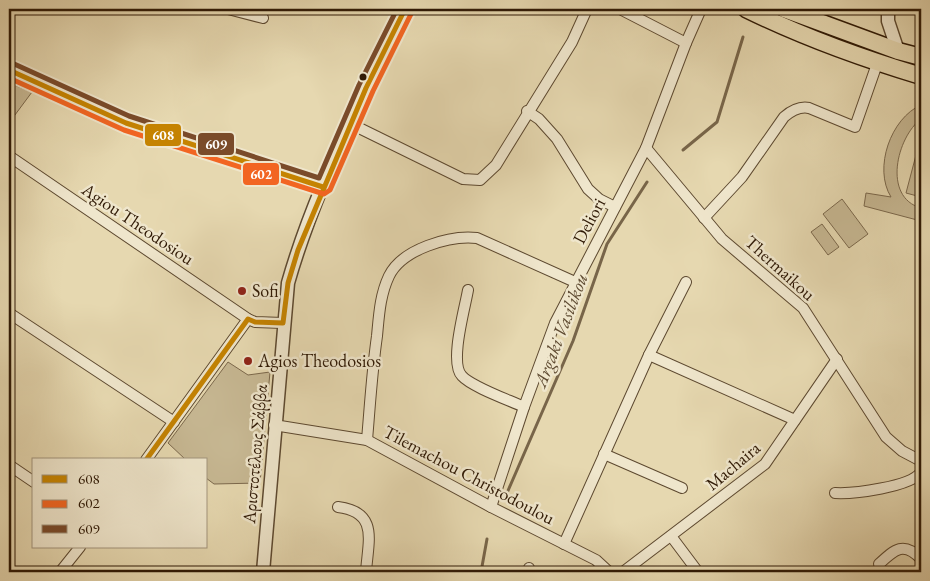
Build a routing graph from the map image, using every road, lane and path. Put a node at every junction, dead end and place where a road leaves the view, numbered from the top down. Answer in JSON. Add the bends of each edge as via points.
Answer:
{"nodes":[{"id":1,"x":228,"y":9,"type":"edge"},
{"id":2,"x":405,"y":9,"type":"edge"},
{"id":3,"x":587,"y":9,"type":"edge"},
{"id":4,"x":620,"y":9,"type":"edge"},
{"id":5,"x":701,"y":9,"type":"edge"},
{"id":6,"x":746,"y":9,"type":"edge"},
{"id":7,"x":784,"y":9,"type":"edge"},
{"id":8,"x":888,"y":15,"type":"edge"},
{"id":9,"x":263,"y":18,"type":"dead end"},
{"id":10,"x":869,"y":40,"type":"junction"},
{"id":11,"x":686,"y":43,"type":"junction"},
{"id":12,"x":898,"y":51,"type":"junction"},
{"id":13,"x":921,"y":57,"type":"edge"},
{"id":14,"x":876,"y":64,"type":"junction"},
{"id":15,"x":9,"y":70,"type":"edge"},
{"id":16,"x":921,"y":76,"type":"edge"},
{"id":17,"x":527,"y":111,"type":"junction"},
{"id":18,"x":352,"y":124,"type":"junction"},
{"id":19,"x":646,"y":148,"type":"junction"},
{"id":20,"x":9,"y":156,"type":"edge"},
{"id":21,"x":323,"y":186,"type":"junction"},
{"id":22,"x":616,"y":206,"type":"junction"},
{"id":23,"x":704,"y":218,"type":"junction"},
{"id":24,"x":575,"y":282,"type":"junction"},
{"id":25,"x":686,"y":282,"type":"dead end"},
{"id":26,"x":468,"y":290,"type":"dead end"},
{"id":27,"x":9,"y":313,"type":"edge"},
{"id":28,"x":248,"y":319,"type":"junction"},
{"id":29,"x":283,"y":323,"type":"junction"},
{"id":30,"x":649,"y":354,"type":"junction"},
{"id":31,"x":837,"y":359,"type":"junction"},
{"id":32,"x":524,"y":407,"type":"junction"},
{"id":33,"x":795,"y":420,"type":"junction"},
{"id":34,"x":174,"y":422,"type":"junction"},
{"id":35,"x":274,"y":425,"type":"junction"},
{"id":36,"x":367,"y":440,"type":"junction"},
{"id":37,"x":604,"y":454,"type":"junction"},
{"id":38,"x":147,"y":458,"type":"edge"},
{"id":39,"x":921,"y":461,"type":"edge"},
{"id":40,"x":9,"y":465,"type":"edge"},
{"id":41,"x":921,"y":472,"type":"edge"},
{"id":42,"x":32,"y":481,"type":"edge"},
{"id":43,"x":682,"y":488,"type":"dead end"},
{"id":44,"x":835,"y":493,"type":"dead end"},
{"id":45,"x":338,"y":507,"type":"dead end"},
{"id":46,"x":491,"y":507,"type":"junction"},
{"id":47,"x":671,"y":536,"type":"junction"},
{"id":48,"x":564,"y":544,"type":"junction"},
{"id":49,"x":79,"y":548,"type":"edge"},
{"id":50,"x":921,"y":559,"type":"edge"},
{"id":51,"x":879,"y":564,"type":"dead end"},
{"id":52,"x":60,"y":572,"type":"edge"},
{"id":53,"x":262,"y":572,"type":"edge"},
{"id":54,"x":366,"y":572,"type":"edge"},
{"id":55,"x":610,"y":572,"type":"edge"},
{"id":56,"x":623,"y":572,"type":"edge"},
{"id":57,"x":698,"y":572,"type":"edge"}],
"edges":[{"from":1,"to":9,"type":"street"},
{"from":2,"to":18,"type":"street","name":"Αριστοτέλους Σάββα"},
{"from":3,"to":17,"type":"street","via":[[572,42]]},
{"from":4,"to":11,"type":"street"},
{"from":5,"to":11,"type":"street","name":"Deliori"},
{"from":6,"to":14,"type":"highway"},
{"from":7,"to":10,"type":"highway"},
{"from":8,"to":10,"type":"street","via":[[881,32]]},
{"from":8,"to":12,"type":"street"},
{"from":10,"to":12,"type":"highway"},
{"from":11,"to":19,"type":"street","name":"Deliori"},
{"from":12,"to":13,"type":"highway"},
{"from":14,"to":16,"type":"highway"},
{"from":14,"to":23,"type":"street","via":[[855,127],[809,108],[791,111],[742,177]]},
{"from":15,"to":21,"type":"street","via":[[126,123]]},
{"from":17,"to":18,"type":"street","via":[[496,164],[485,178],[475,181],[464,179]]},
{"from":17,"to":22,"type":"street","via":[[556,138],[588,189],[599,199]]},
{"from":18,"to":21,"type":"street","name":"Αριστοτέλους Σάββα"},
{"from":19,"to":22,"type":"street","name":"Deliori"},
{"from":19,"to":23,"type":"street","name":"Thermaikou"},
{"from":20,"to":28,"type":"street","name":"Agiou Theodosiou"},
{"from":21,"to":29,"type":"street","name":"Αριστοτέλους Σάββα","via":[[288,284]]},
{"from":22,"to":24,"type":"street","name":"Deliori"},
{"from":23,"to":31,"type":"street","name":"Thermaikou","via":[[722,239],[803,308]]},
{"from":24,"to":32,"type":"street","name":"Deliori"},
{"from":24,"to":36,"type":"street","via":[[477,238],[462,236],[443,240],[406,259],[390,274],[381,297]]},
{"from":25,"to":30,"type":"street"},
{"from":26,"to":32,"type":"street","via":[[456,358],[458,371],[466,380]]},
{"from":27,"to":34,"type":"street"},
{"from":28,"to":29,"type":"street"},
{"from":28,"to":34,"type":"street"},
{"from":29,"to":35,"type":"street","name":"Αριστοτέλους Σάββα"},
{"from":30,"to":33,"type":"street"},
{"from":30,"to":37,"type":"street"},
{"from":31,"to":33,"type":"street","name":"Machaira"},
{"from":31,"to":39,"type":"street","name":"Thermaikou","via":[[886,436],[898,448]]},
{"from":32,"to":46,"type":"street","name":"Deliori"},
{"from":33,"to":47,"type":"street","name":"Machaira","via":[[765,464]]},
{"from":34,"to":38,"type":"street"},
{"from":35,"to":36,"type":"street","name":"Tilemachou Christodoulou"},
{"from":35,"to":53,"type":"street","name":"Αριστοτέλους Σάββα"},
{"from":36,"to":46,"type":"street","name":"Tilemachou Christodoulou"},
{"from":37,"to":43,"type":"street"},
{"from":37,"to":48,"type":"street"},
{"from":40,"to":42,"type":"street"},
{"from":41,"to":44,"type":"street","via":[[910,481]]},
{"from":45,"to":54,"type":"street","via":[[353,508],[367,524]]},
{"from":46,"to":48,"type":"street","name":"Tilemachou Christodoulou"},
{"from":47,"to":56,"type":"street","name":"Machaira"},
{"from":47,"to":57,"type":"street"},
{"from":48,"to":55,"type":"street","name":"Tilemachou Christodoulou","via":[[596,560]]},
{"from":49,"to":52,"type":"street"},
{"from":50,"to":51,"type":"street","via":[[915,552],[904,548],[892,552]]}]}
